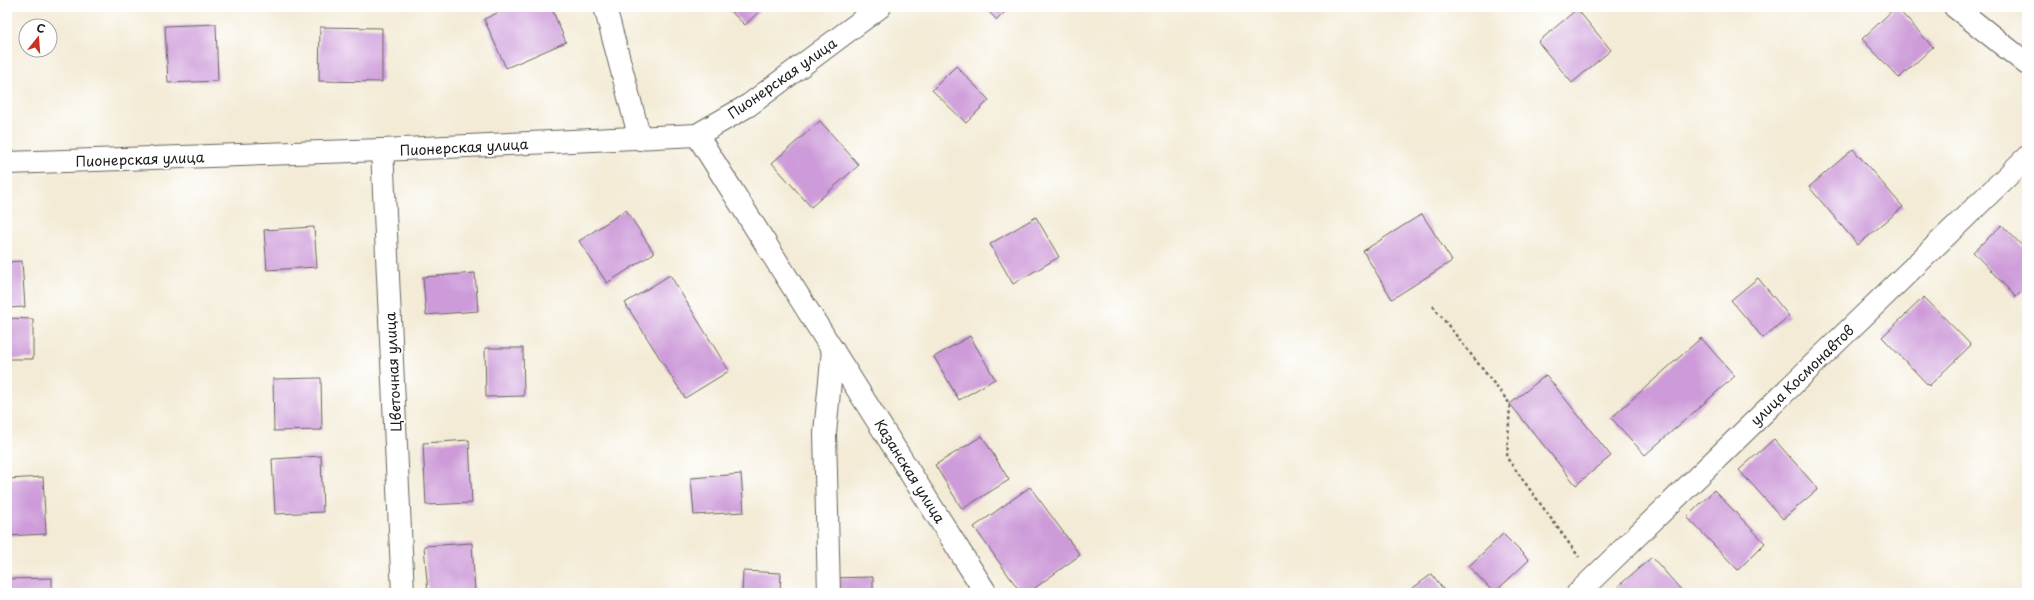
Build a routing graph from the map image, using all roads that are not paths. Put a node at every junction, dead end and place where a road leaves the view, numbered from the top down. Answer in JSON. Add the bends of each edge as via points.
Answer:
{"nodes":[{"id":1,"x":605,"y":7,"type":"edge"},
{"id":2,"x":880,"y":7,"type":"edge"},
{"id":3,"x":1955,"y":7,"type":"edge"},
{"id":4,"x":2027,"y":64,"type":"edge"},
{"id":5,"x":697,"y":135,"type":"junction"},
{"id":6,"x":640,"y":139,"type":"junction"},
{"id":7,"x":382,"y":150,"type":"junction"},
{"id":8,"x":2027,"y":157,"type":"edge"},
{"id":9,"x":7,"y":163,"type":"edge"},
{"id":10,"x":833,"y":350,"type":"junction"},
{"id":11,"x":404,"y":593,"type":"edge"},
{"id":12,"x":829,"y":593,"type":"edge"},
{"id":13,"x":986,"y":593,"type":"edge"},
{"id":14,"x":1578,"y":593,"type":"edge"}],
"edges":[{"from":1,"to":6,"type":"street"},
{"from":2,"to":5,"type":"street","name":"Пионерская улица","via":[[749,104]]},
{"from":3,"to":4,"type":"street"},
{"from":5,"to":6,"type":"street","name":"Пионерская улица"},
{"from":5,"to":10,"type":"street","name":"Казанская улица"},
{"from":6,"to":7,"type":"street","name":"Пионерская улица"},
{"from":7,"to":9,"type":"street","name":"Пионерская улица"},
{"from":7,"to":11,"type":"street","name":"Цветочная улица"},
{"from":8,"to":14,"type":"street","name":"улица Космонавтов"},
{"from":10,"to":12,"type":"street","via":[[825,433]]},
{"from":10,"to":13,"type":"street","name":"Казанская улица"}]}
